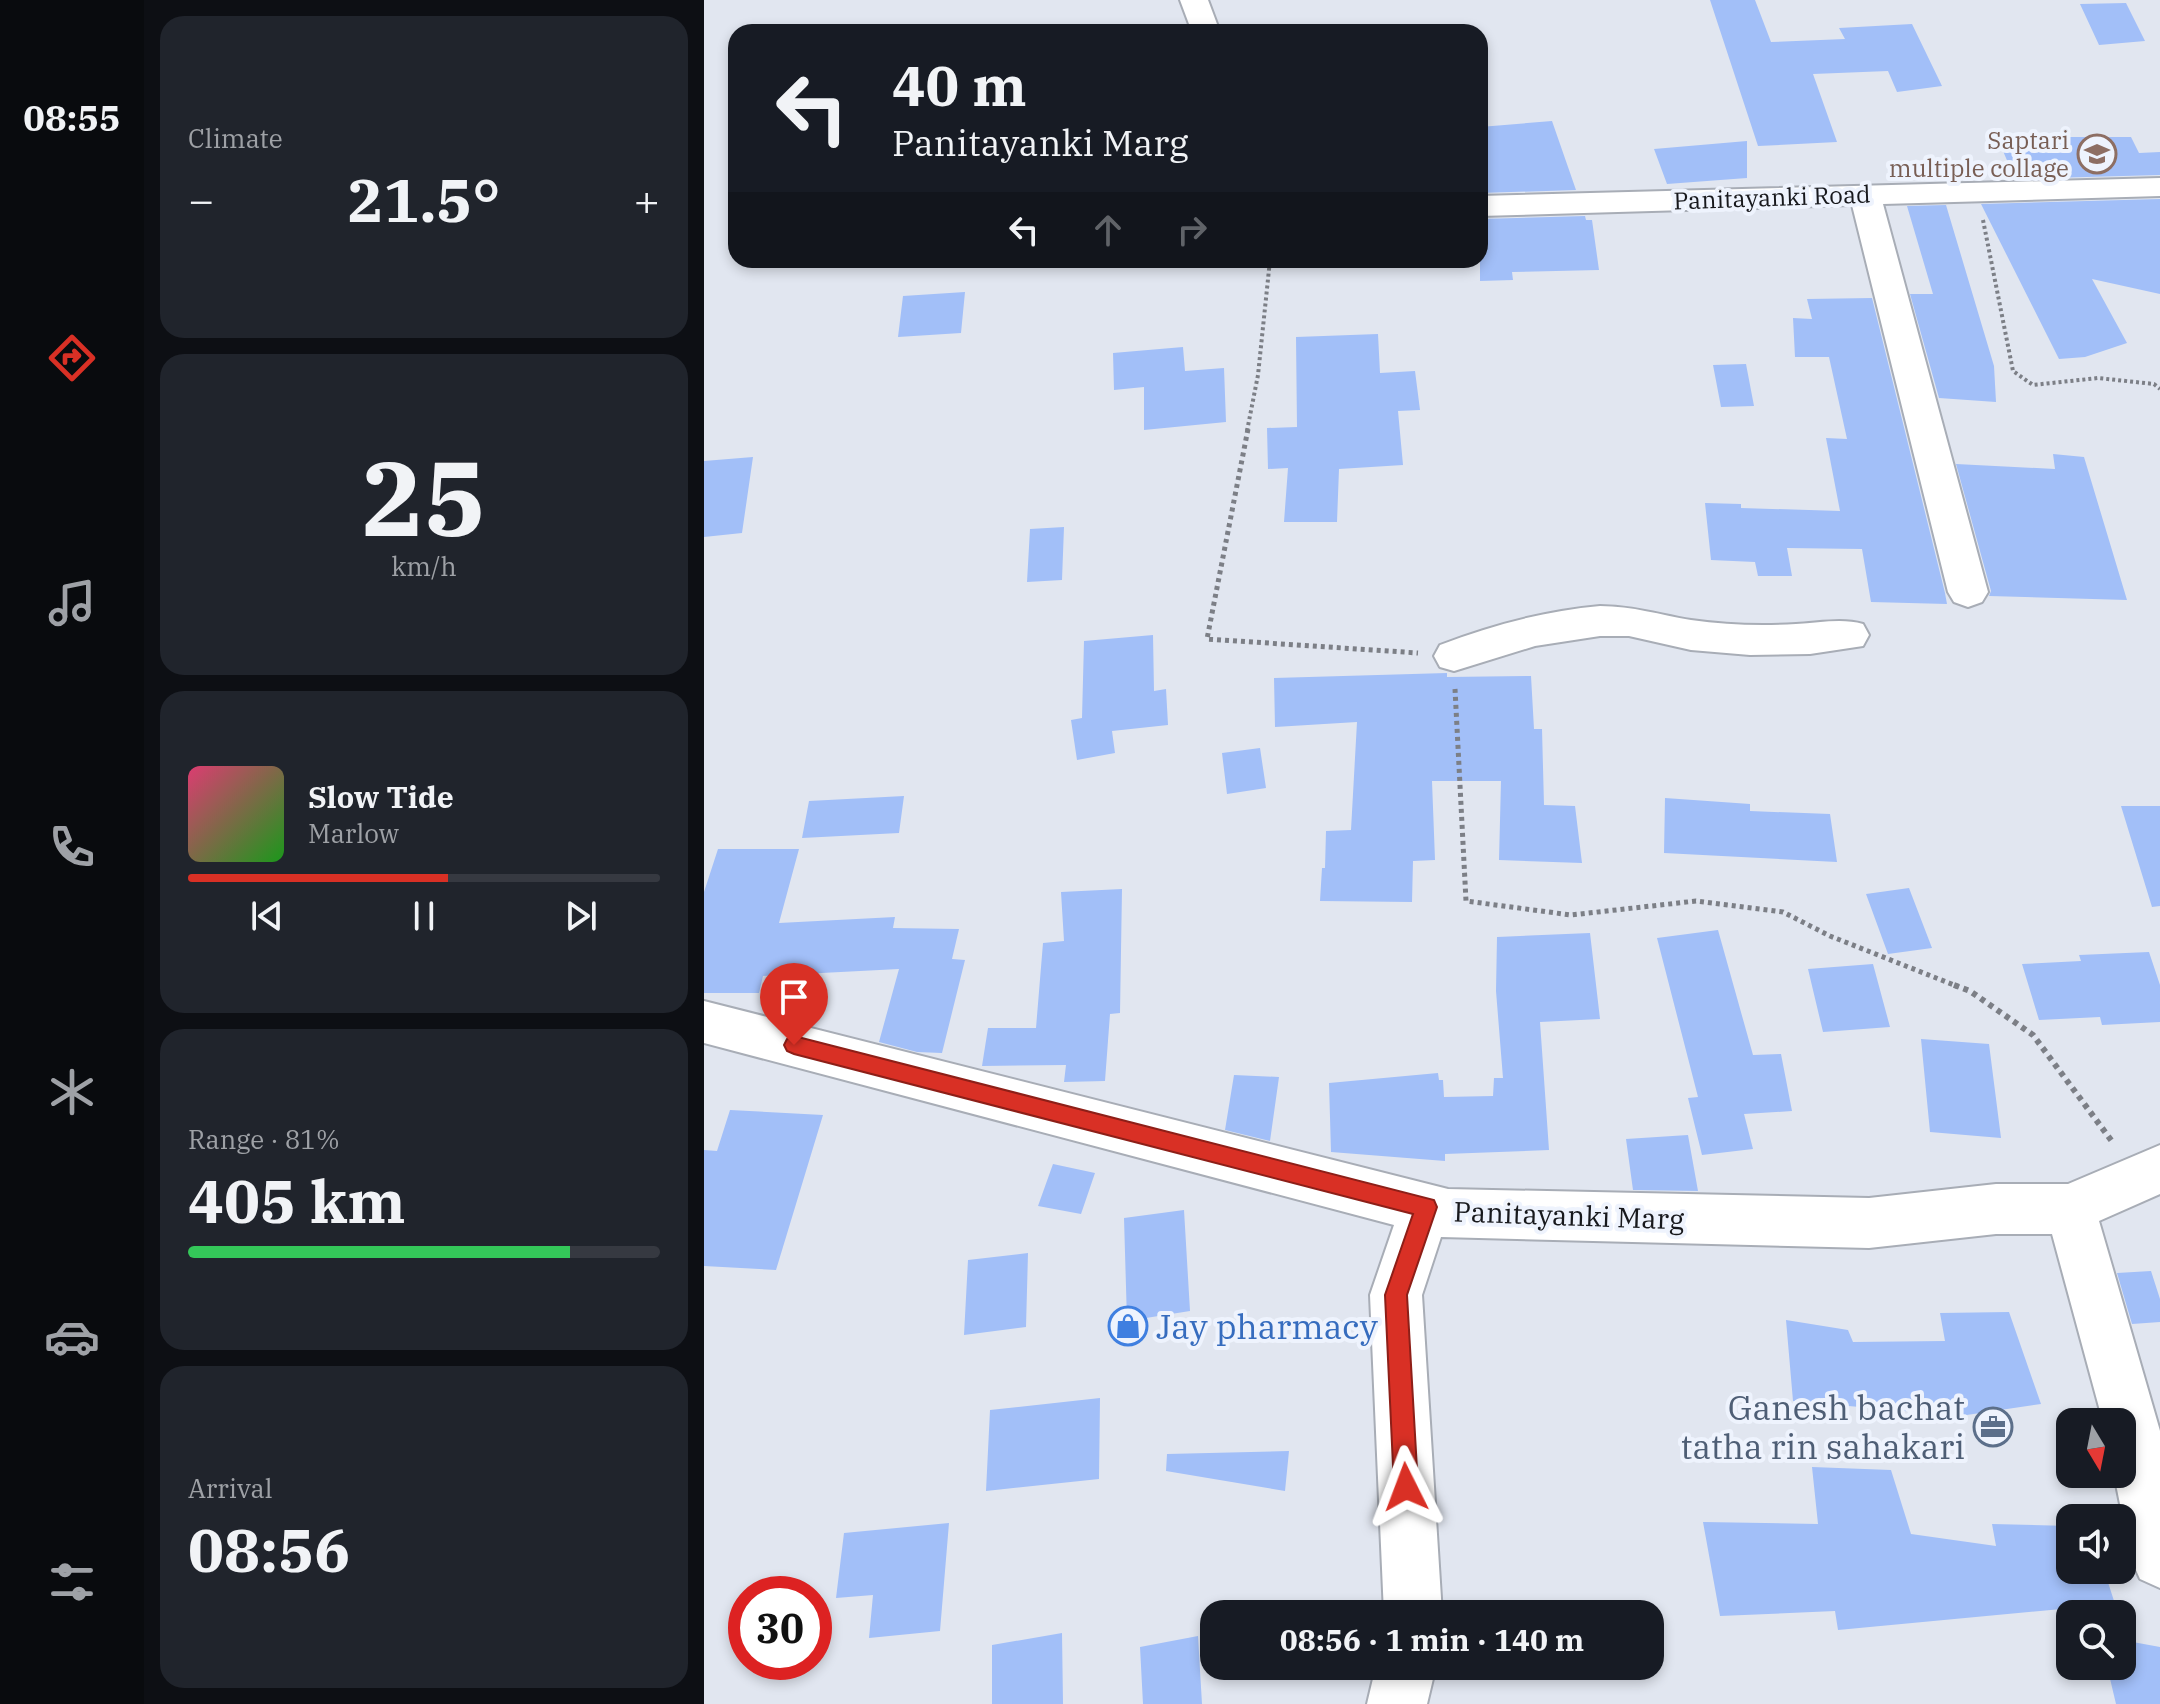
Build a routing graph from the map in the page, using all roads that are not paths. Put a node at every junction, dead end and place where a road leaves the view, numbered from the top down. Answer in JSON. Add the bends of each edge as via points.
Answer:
{"nodes":[{"id":1,"x":1194,"y":0,"type":"edge"},
{"id":2,"x":1203,"y":24,"type":"edge"},
{"id":3,"x":2160,"y":187,"type":"edge"},
{"id":4,"x":1865,"y":195,"type":"junction"},
{"id":5,"x":1488,"y":206,"type":"edge"},
{"id":6,"x":1968,"y":592,"type":"dead end"},
{"id":7,"x":1849,"y":635,"type":"dead end"},
{"id":8,"x":1454,"y":656,"type":"road end"},
{"id":9,"x":704,"y":1022,"type":"edge"},
{"id":10,"x":2149,"y":1173,"type":"edge"},
{"id":11,"x":1426,"y":1207,"type":"junction"},
{"id":12,"x":2070,"y":1209,"type":"junction"},
{"id":13,"x":2160,"y":1559,"type":"edge"},
{"id":14,"x":1412,"y":1600,"type":"edge"},
{"id":15,"x":1403,"y":1680,"type":"edge"},
{"id":16,"x":1397,"y":1704,"type":"edge"}],
"edges":[{"from":1,"to":2,"type":"street"},
{"from":3,"to":4,"type":"street","name":"Panitayanki Road"},
{"from":4,"to":5,"type":"street","name":"Panitayanki Road"},
{"from":4,"to":6,"type":"street"},
{"from":7,"to":8,"type":"street","via":[[1812,640],[1692,635],[1622,620],[1577,623]]},
{"from":9,"to":11,"type":"street","name":"Panitayanki Marg"},
{"from":10,"to":12,"type":"street","name":"Panitayanki Marg"},
{"from":11,"to":12,"type":"street","name":"Panitayanki Marg","via":[[1448,1214],[1869,1223],[1996,1209]]},
{"from":11,"to":14,"type":"street","via":[[1396,1295]]},
{"from":12,"to":13,"type":"street","via":[[2127,1405]]},
{"from":15,"to":16,"type":"street"}]}
